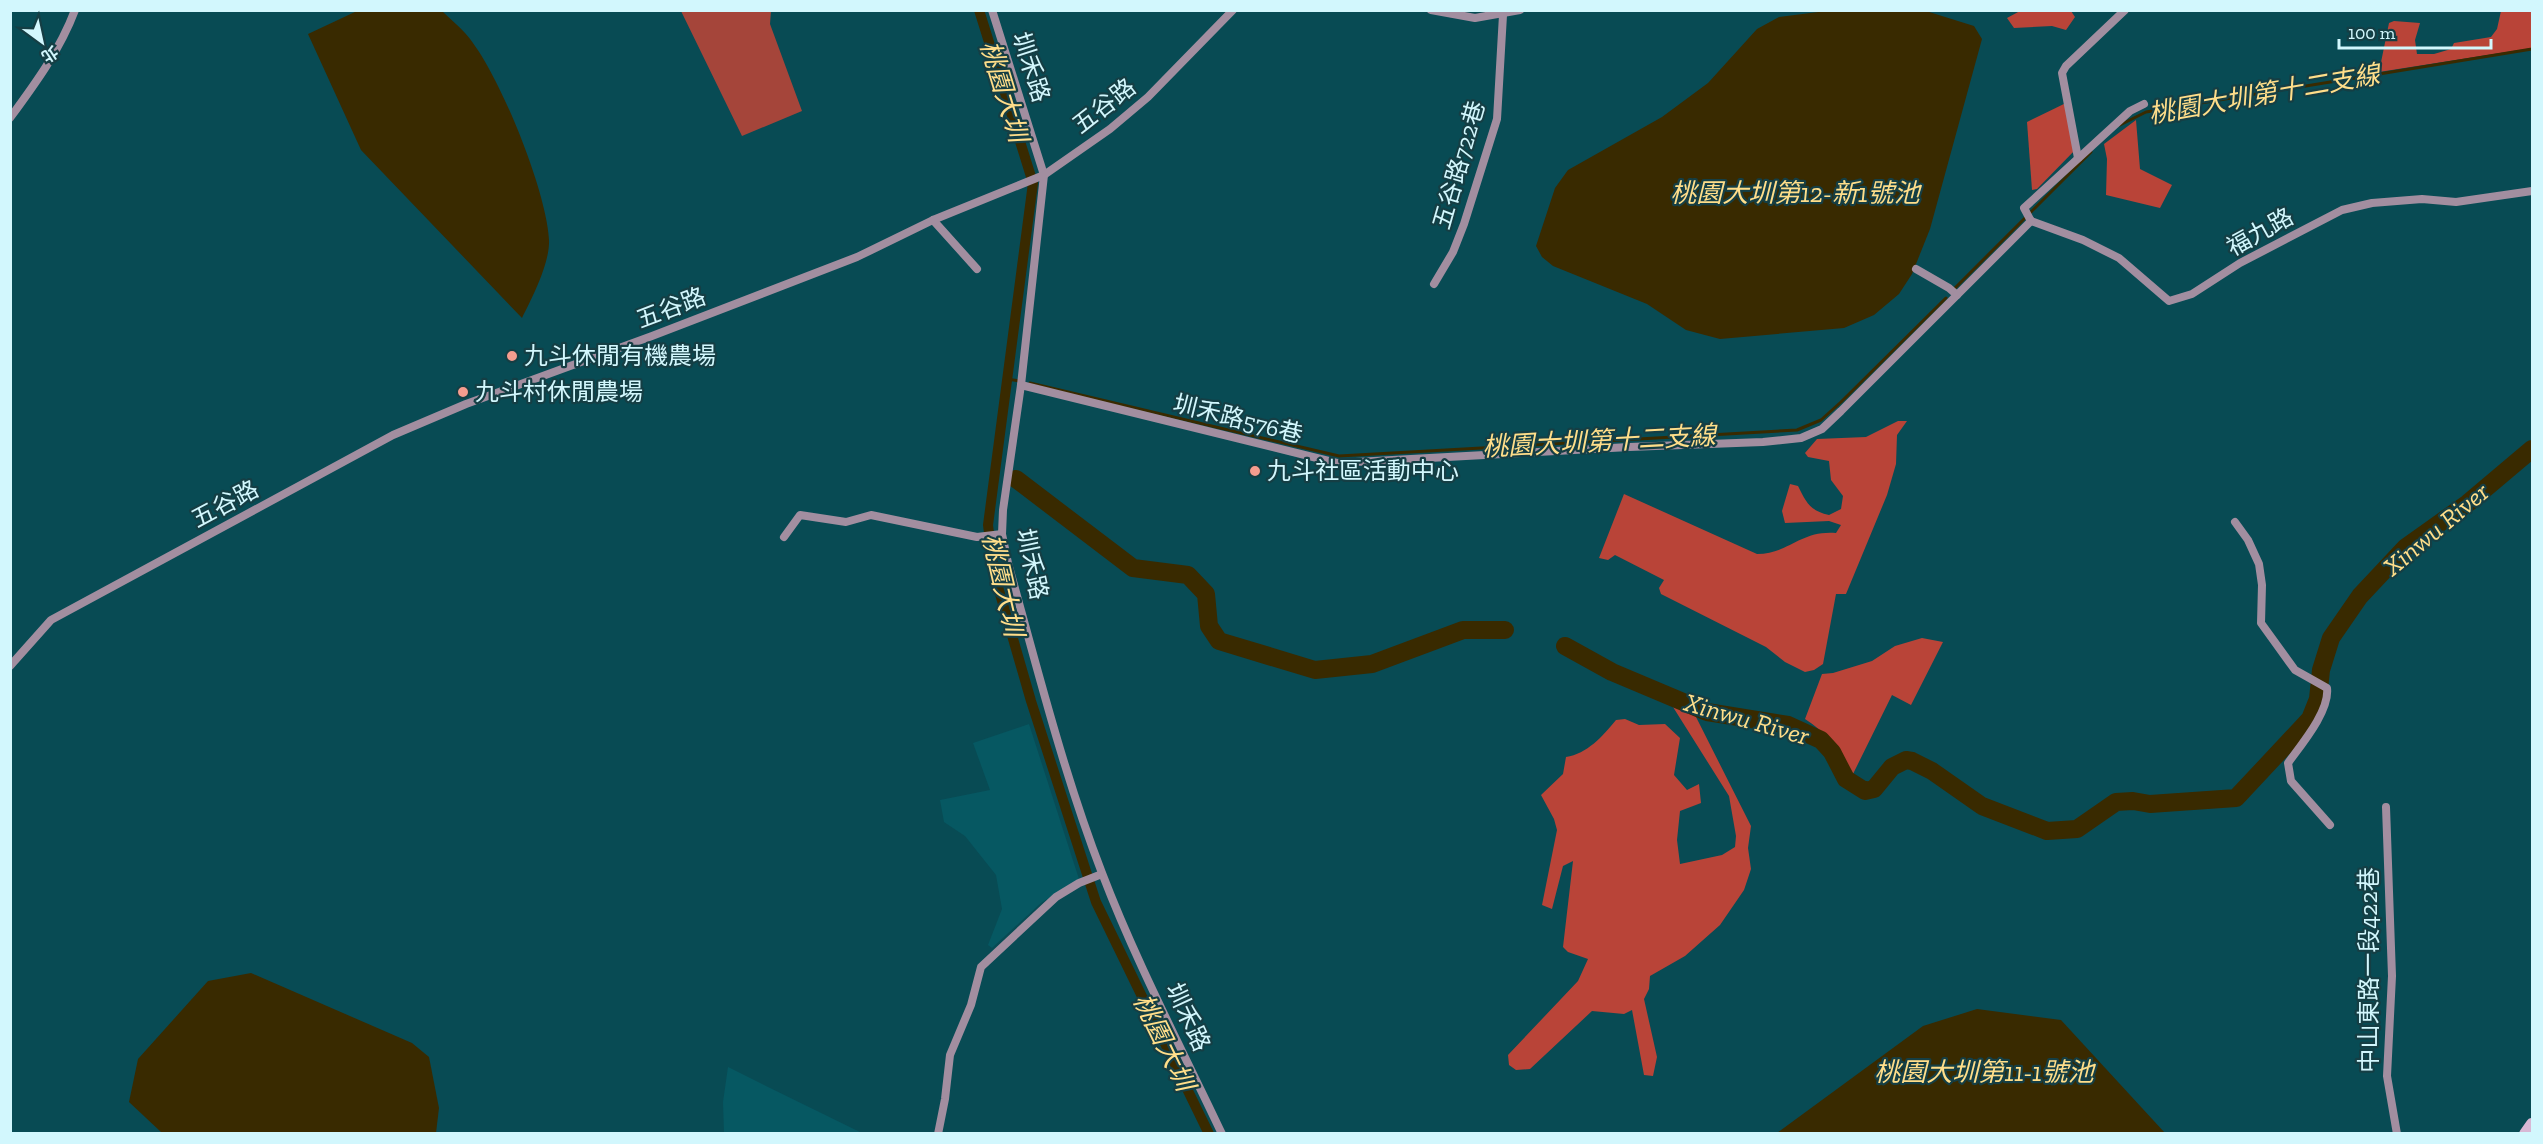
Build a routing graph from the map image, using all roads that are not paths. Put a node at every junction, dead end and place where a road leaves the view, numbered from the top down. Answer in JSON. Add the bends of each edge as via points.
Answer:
{"nodes":[{"id":1,"x":75,"y":10,"type":"edge"},
{"id":2,"x":992,"y":10,"type":"edge"},
{"id":3,"x":1233,"y":10,"type":"edge"},
{"id":4,"x":1431,"y":10,"type":"edge"},
{"id":5,"x":1520,"y":10,"type":"edge"},
{"id":6,"x":2125,"y":10,"type":"edge"},
{"id":7,"x":1503,"y":15,"type":"junction"},
{"id":8,"x":2144,"y":104,"type":"dead end"},
{"id":9,"x":10,"y":118,"type":"edge"},
{"id":10,"x":2078,"y":158,"type":"junction"},
{"id":11,"x":1044,"y":175,"type":"junction"},
{"id":12,"x":2532,"y":191,"type":"edge"},
{"id":13,"x":933,"y":220,"type":"junction"},
{"id":14,"x":2031,"y":221,"type":"junction"},
{"id":15,"x":977,"y":269,"type":"dead end"},
{"id":16,"x":1916,"y":269,"type":"dead end"},
{"id":17,"x":1434,"y":284,"type":"dead end"},
{"id":18,"x":1957,"y":295,"type":"junction"},
{"id":19,"x":1021,"y":385,"type":"junction"},
{"id":20,"x":2235,"y":522,"type":"dead end"},
{"id":21,"x":1000,"y":535,"type":"junction"},
{"id":22,"x":784,"y":537,"type":"dead end"},
{"id":23,"x":10,"y":666,"type":"edge"},
{"id":24,"x":2386,"y":807,"type":"dead end"},
{"id":25,"x":2331,"y":825,"type":"dead end"},
{"id":26,"x":1100,"y":875,"type":"junction"},
{"id":27,"x":2532,"y":1124,"type":"edge"},
{"id":28,"x":938,"y":1134,"type":"edge"},
{"id":29,"x":1222,"y":1134,"type":"edge"},
{"id":30,"x":2397,"y":1134,"type":"edge"},
{"id":31,"x":2525,"y":1134,"type":"edge"}],
"edges":[{"from":1,"to":9,"type":"street","via":[[67,32]]},
{"from":2,"to":11,"type":"street","name":"圳禾路"},
{"from":3,"to":11,"type":"street","name":"五谷路","via":[[1148,97]]},
{"from":4,"to":7,"type":"street","via":[[1475,18]]},
{"from":5,"to":7,"type":"street"},
{"from":6,"to":10,"type":"street","via":[[2062,73]]},
{"from":7,"to":17,"type":"street","name":"五谷路722巷","via":[[1497,119],[1464,225]]},
{"from":8,"to":10,"type":"street","via":[[2130,111]]},
{"from":10,"to":14,"type":"street","via":[[2024,208]]},
{"from":11,"to":13,"type":"street","name":"五谷路"},
{"from":11,"to":19,"type":"street","name":"圳禾路"},
{"from":12,"to":14,"type":"street","name":"福九路","via":[[2456,202],[2422,199],[2372,203],[2342,210],[2240,263],[2192,294],[2169,301],[2119,258]]},
{"from":13,"to":15,"type":"street"},
{"from":13,"to":23,"type":"street","name":"五谷路","via":[[856,257],[393,435],[51,620]]},
{"from":14,"to":18,"type":"street","name":"圳禾路576巷"},
{"from":16,"to":18,"type":"street"},
{"from":18,"to":19,"type":"street","name":"圳禾路576巷","via":[[1822,429],[1801,438],[1763,442],[1337,463]]},
{"from":19,"to":21,"type":"street","name":"圳禾路"},
{"from":20,"to":25,"type":"street","via":[[2259,564],[2261,623],[2295,670],[2327,688],[2328,695],[2315,725],[2288,763],[2291,781]]},
{"from":21,"to":22,"type":"street","via":[[983,538],[870,515],[846,522],[800,515]]},
{"from":21,"to":26,"type":"street","name":"圳禾路","via":[[1059,750]]},
{"from":24,"to":30,"type":"street","name":"中山東路一段422巷","via":[[2392,976],[2387,1076]]},
{"from":26,"to":28,"type":"street","via":[[1056,897],[981,967],[971,1005],[950,1055]]},
{"from":26,"to":29,"type":"street","name":"圳禾路"},
{"from":27,"to":31,"type":"main road"}]}
